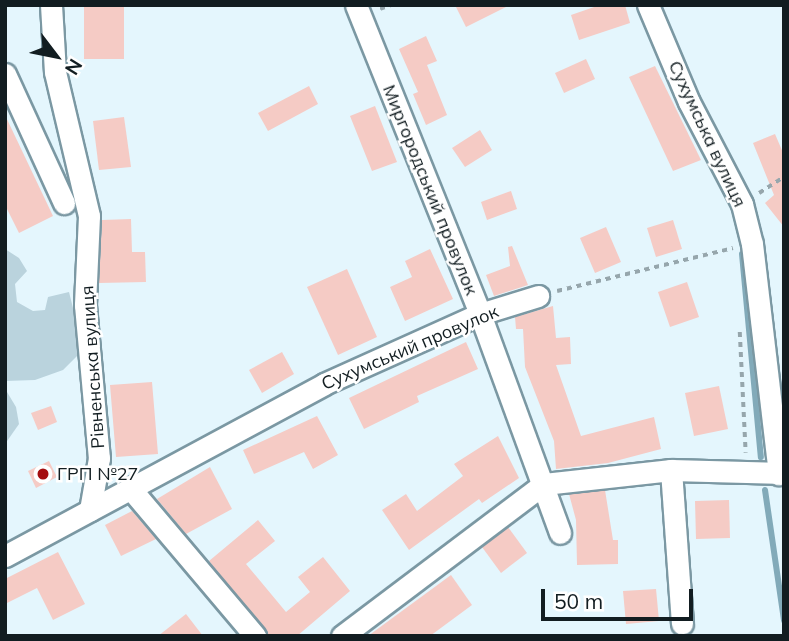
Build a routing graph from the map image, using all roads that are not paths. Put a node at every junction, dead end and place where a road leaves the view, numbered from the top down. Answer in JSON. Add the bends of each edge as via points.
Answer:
{"nodes":[{"id":1,"x":51,"y":5,"type":"edge"},
{"id":2,"x":356,"y":5,"type":"edge"},
{"id":3,"x":648,"y":5,"type":"edge"},
{"id":4,"x":5,"y":74,"type":"edge"},
{"id":5,"x":64,"y":203,"type":"dead end"},
{"id":6,"x":538,"y":296,"type":"road end"},
{"id":7,"x":480,"y":314,"type":"junction"},
{"id":8,"x":671,"y":470,"type":"junction"},
{"id":9,"x":781,"y":474,"type":"edge"},
{"id":10,"x":544,"y":484,"type":"junction"},
{"id":11,"x":130,"y":488,"type":"junction"},
{"id":12,"x":90,"y":510,"type":"junction"},
{"id":13,"x":559,"y":533,"type":"dead end"},
{"id":14,"x":5,"y":555,"type":"edge"},
{"id":15,"x":682,"y":624,"type":"dead end"},
{"id":16,"x":255,"y":636,"type":"edge"},
{"id":17,"x":342,"y":636,"type":"edge"}],
"edges":[{"from":1,"to":12,"type":"street","name":"Рівненська вулиця","via":[[55,72],[89,216],[85,305],[99,458]]},
{"from":2,"to":7,"type":"street","name":"Миргородський провулок"},
{"from":3,"to":9,"type":"street","name":"Сухумська вулиця","via":[[689,102],[742,204],[743,246]]},
{"from":4,"to":5,"type":"street"},
{"from":6,"to":7,"type":"street","name":"Сухумський провулок"},
{"from":7,"to":10,"type":"street","name":"Миргородський провулок"},
{"from":7,"to":11,"type":"street","name":"Сухумський провулок","via":[[324,384]]},
{"from":8,"to":9,"type":"street"},
{"from":8,"to":10,"type":"street"},
{"from":8,"to":15,"type":"street"},
{"from":10,"to":13,"type":"street","name":"Миргородський провулок"},
{"from":10,"to":17,"type":"street"},
{"from":11,"to":12,"type":"street","name":"Сухумський провулок"},
{"from":11,"to":16,"type":"street"},
{"from":12,"to":14,"type":"street"}]}
